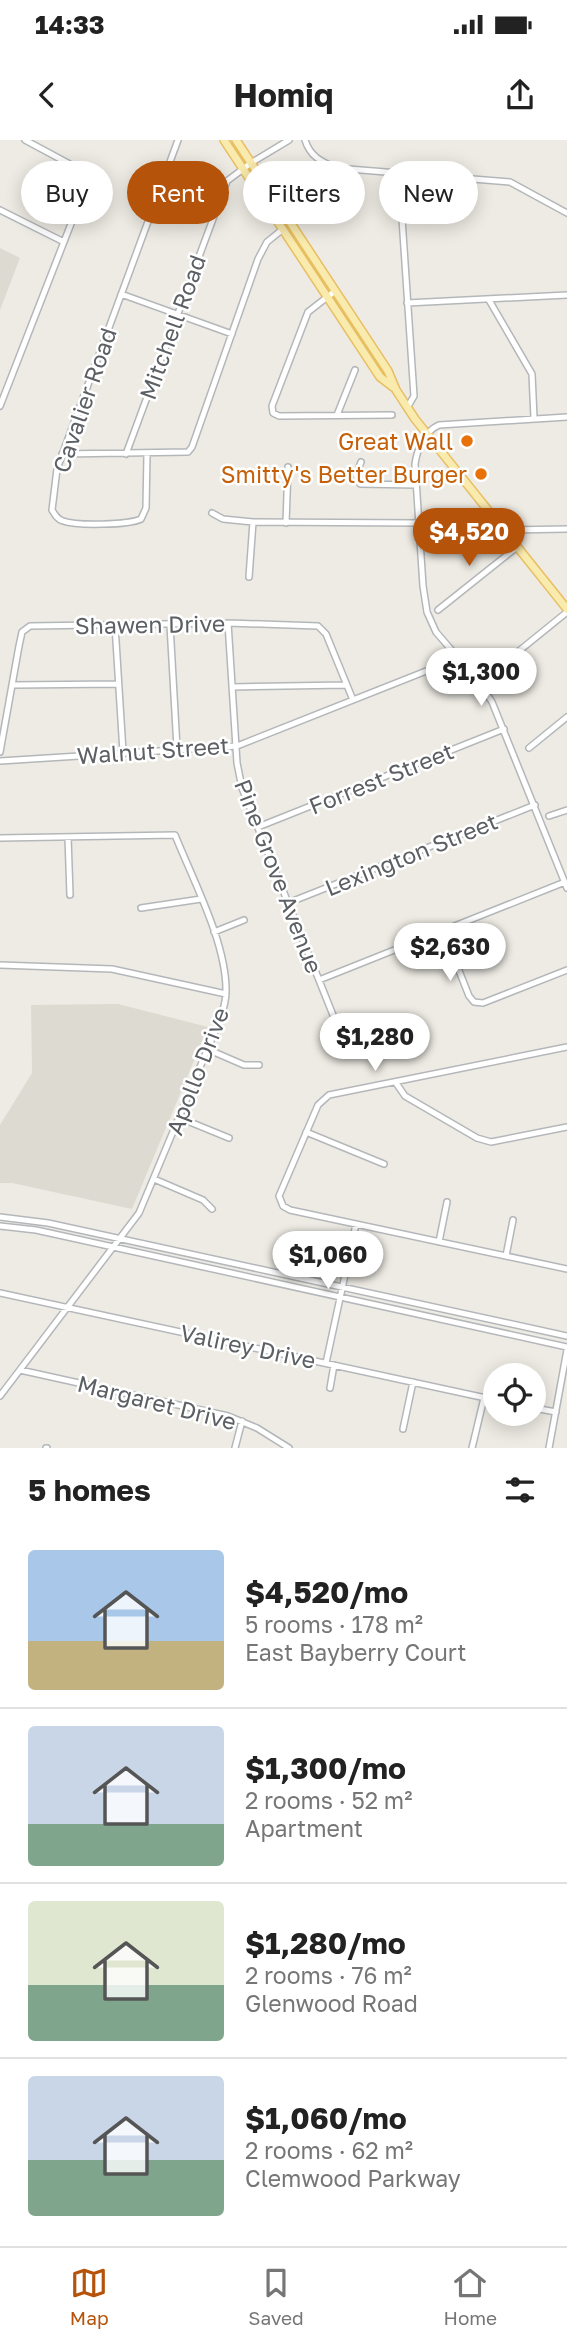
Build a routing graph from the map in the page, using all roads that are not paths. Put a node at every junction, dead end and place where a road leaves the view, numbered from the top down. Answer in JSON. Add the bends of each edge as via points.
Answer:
{"nodes":[{"id":1,"x":25,"y":140,"type":"edge"},
{"id":2,"x":178,"y":140,"type":"edge"},
{"id":3,"x":224,"y":140,"type":"edge"},
{"id":4,"x":236,"y":140,"type":"edge"},
{"id":5,"x":289,"y":140,"type":"edge"},
{"id":6,"x":304,"y":140,"type":"edge"},
{"id":7,"x":250,"y":161,"type":"edge"},
{"id":8,"x":254,"y":161,"type":"edge"},
{"id":9,"x":242,"y":168,"type":"junction"},
{"id":10,"x":379,"y":172,"type":"edge"},
{"id":11,"x":478,"y":180,"type":"edge"},
{"id":12,"x":1,"y":212,"type":"edge"},
{"id":13,"x":567,"y":214,"type":"edge"},
{"id":14,"x":291,"y":224,"type":"edge"},
{"id":15,"x":403,"y":224,"type":"edge"},
{"id":16,"x":283,"y":229,"type":"junction"},
{"id":17,"x":64,"y":242,"type":"junction"},
{"id":18,"x":335,"y":291,"type":"junction"},
{"id":19,"x":121,"y":294,"type":"junction"},
{"id":20,"x":567,"y":295,"type":"edge"},
{"id":21,"x":327,"y":296,"type":"junction"},
{"id":22,"x":489,"y":300,"type":"junction"},
{"id":23,"x":407,"y":303,"type":"junction"},
{"id":24,"x":177,"y":314,"type":"junction"},
{"id":25,"x":232,"y":334,"type":"junction"},
{"id":26,"x":355,"y":370,"type":"dead end"},
{"id":27,"x":396,"y":390,"type":"junction"},
{"id":28,"x":0,"y":406,"type":"edge"},
{"id":29,"x":407,"y":408,"type":"junction"},
{"id":30,"x":337,"y":415,"type":"junction"},
{"id":31,"x":392,"y":415,"type":"dead end"},
{"id":32,"x":567,"y":417,"type":"edge"},
{"id":33,"x":534,"y":418,"type":"junction"},
{"id":34,"x":427,"y":435,"type":"junction"},
{"id":35,"x":62,"y":454,"type":"junction"},
{"id":36,"x":126,"y":454,"type":"junction"},
{"id":37,"x":147,"y":454,"type":"junction"},
{"id":38,"x":361,"y":462,"type":"dead end"},
{"id":39,"x":288,"y":467,"type":"dead end"},
{"id":40,"x":416,"y":485,"type":"junction"},
{"id":41,"x":212,"y":513,"type":"dead end"},
{"id":42,"x":253,"y":522,"type":"junction"},
{"id":43,"x":286,"y":523,"type":"junction"},
{"id":44,"x":419,"y":523,"type":"junction"},
{"id":45,"x":567,"y":529,"type":"edge"},
{"id":46,"x":503,"y":530,"type":"junction"},
{"id":47,"x":517,"y":547,"type":"junction"},
{"id":48,"x":249,"y":577,"type":"dead end"},
{"id":49,"x":438,"y":610,"type":"dead end"},
{"id":50,"x":567,"y":610,"type":"edge"},
{"id":51,"x":228,"y":623,"type":"junction"},
{"id":52,"x":115,"y":625,"type":"junction"},
{"id":53,"x":170,"y":625,"type":"junction"},
{"id":54,"x":459,"y":658,"type":"junction"},
{"id":55,"x":488,"y":676,"type":"dead end"},
{"id":56,"x":118,"y":684,"type":"junction"},
{"id":57,"x":12,"y":685,"type":"junction"},
{"id":58,"x":346,"y":685,"type":"junction"},
{"id":59,"x":232,"y":687,"type":"junction"},
{"id":60,"x":353,"y":700,"type":"junction"},
{"id":61,"x":567,"y":718,"type":"edge"},
{"id":62,"x":504,"y":729,"type":"junction"},
{"id":63,"x":237,"y":746,"type":"junction"},
{"id":64,"x":177,"y":748,"type":"junction"},
{"id":65,"x":529,"y":748,"type":"dead end"},
{"id":66,"x":123,"y":751,"type":"junction"},
{"id":67,"x":0,"y":752,"type":"edge"},
{"id":68,"x":0,"y":761,"type":"edge"},
{"id":69,"x":535,"y":805,"type":"junction"},
{"id":70,"x":567,"y":810,"type":"edge"},
{"id":71,"x":550,"y":816,"type":"dead end"},
{"id":72,"x":257,"y":827,"type":"junction"},
{"id":73,"x":68,"y":837,"type":"junction"},
{"id":74,"x":0,"y":838,"type":"edge"},
{"id":75,"x":566,"y":885,"type":"edge"},
{"id":76,"x":70,"y":895,"type":"dead end"},
{"id":77,"x":201,"y":900,"type":"junction"},
{"id":78,"x":288,"y":903,"type":"junction"},
{"id":79,"x":141,"y":908,"type":"dead end"},
{"id":80,"x":244,"y":920,"type":"dead end"},
{"id":81,"x":443,"y":930,"type":"junction"},
{"id":82,"x":214,"y":932,"type":"junction"},
{"id":83,"x":0,"y":965,"type":"edge"},
{"id":84,"x":567,"y":970,"type":"edge"},
{"id":85,"x":319,"y":980,"type":"junction"},
{"id":86,"x":226,"y":994,"type":"junction"},
{"id":87,"x":343,"y":1040,"type":"dead end"},
{"id":88,"x":567,"y":1047,"type":"edge"},
{"id":89,"x":207,"y":1049,"type":"junction"},
{"id":90,"x":258,"y":1065,"type":"dead end"},
{"id":91,"x":396,"y":1083,"type":"junction"},
{"id":92,"x":180,"y":1118,"type":"junction"},
{"id":93,"x":567,"y":1127,"type":"edge"},
{"id":94,"x":306,"y":1132,"type":"junction"},
{"id":95,"x":229,"y":1138,"type":"dead end"},
{"id":96,"x":384,"y":1164,"type":"dead end"},
{"id":97,"x":154,"y":1179,"type":"junction"},
{"id":98,"x":447,"y":1202,"type":"dead end"},
{"id":99,"x":212,"y":1209,"type":"dead end"},
{"id":100,"x":0,"y":1217,"type":"edge"},
{"id":101,"x":513,"y":1220,"type":"dead end"},
{"id":102,"x":356,"y":1224,"type":"junction"},
{"id":103,"x":0,"y":1226,"type":"edge"},
{"id":104,"x":120,"y":1239,"type":"junction"},
{"id":105,"x":439,"y":1242,"type":"junction"},
{"id":106,"x":113,"y":1249,"type":"junction"},
{"id":107,"x":506,"y":1256,"type":"junction"},
{"id":108,"x":567,"y":1269,"type":"edge"},
{"id":109,"x":342,"y":1288,"type":"junction"},
{"id":110,"x":0,"y":1293,"type":"edge"},
{"id":111,"x":340,"y":1298,"type":"junction"},
{"id":112,"x":69,"y":1306,"type":"junction"},
{"id":113,"x":567,"y":1336,"type":"edge"},
{"id":114,"x":567,"y":1349,"type":"edge"},
{"id":115,"x":326,"y":1363,"type":"junction"},
{"id":116,"x":334,"y":1365,"type":"junction"},
{"id":117,"x":20,"y":1370,"type":"junction"},
{"id":118,"x":414,"y":1382,"type":"junction"},
{"id":119,"x":330,"y":1388,"type":"dead end"},
{"id":120,"x":0,"y":1396,"type":"edge"},
{"id":121,"x":483,"y":1398,"type":"edge"},
{"id":122,"x":483,"y":1402,"type":"edge"},
{"id":123,"x":546,"y":1410,"type":"edge"},
{"id":124,"x":556,"y":1412,"type":"junction"},
{"id":125,"x":242,"y":1421,"type":"junction"},
{"id":126,"x":402,"y":1429,"type":"dead end"},
{"id":127,"x":235,"y":1448,"type":"edge"},
{"id":128,"x":289,"y":1448,"type":"edge"},
{"id":129,"x":472,"y":1448,"type":"edge"},
{"id":130,"x":549,"y":1448,"type":"edge"}],
"edges":[{"from":1,"to":17,"type":"street","via":[[90,175]]},
{"from":2,"to":19,"type":"street","name":"Cavalier Road"},
{"from":3,"to":9,"type":"main road"},
{"from":4,"to":7,"type":"main road"},
{"from":5,"to":8,"type":"street"},
{"from":6,"to":10,"type":"street","via":[[314,158],[336,167]]},
{"from":9,"to":16,"type":"main road"},
{"from":9,"to":24,"type":"street","name":"Mitchell Road","via":[[225,184]]},
{"from":11,"to":13,"type":"street","via":[[510,182]]},
{"from":12,"to":17,"type":"street"},
{"from":14,"to":18,"type":"main road"},
{"from":15,"to":23,"type":"street"},
{"from":16,"to":21,"type":"main road"},
{"from":16,"to":25,"type":"street","via":[[264,248]]},
{"from":17,"to":28,"type":"street"},
{"from":18,"to":21,"type":"street"},
{"from":18,"to":27,"type":"main road"},
{"from":19,"to":24,"type":"street"},
{"from":19,"to":35,"type":"street","name":"Cavalier Road"},
{"from":20,"to":22,"type":"street"},
{"from":21,"to":27,"type":"main road","via":[[380,376]]},
{"from":21,"to":30,"type":"street","via":[[305,318],[272,410],[279,416]]},
{"from":22,"to":23,"type":"street"},
{"from":22,"to":33,"type":"street","via":[[532,374]]},
{"from":23,"to":29,"type":"street","via":[[414,396]]},
{"from":24,"to":25,"type":"street"},
{"from":24,"to":36,"type":"street","name":"Mitchell Road"},
{"from":25,"to":37,"type":"street","via":[[192,447],[183,454]]},
{"from":26,"to":30,"type":"street"},
{"from":27,"to":29,"type":"main road"},
{"from":29,"to":34,"type":"main road"},
{"from":30,"to":31,"type":"street"},
{"from":32,"to":33,"type":"street"},
{"from":33,"to":34,"type":"street","via":[[439,425]]},
{"from":34,"to":40,"type":"street","via":[[415,458]]},
{"from":34,"to":46,"type":"main road"},
{"from":35,"to":36,"type":"street"},
{"from":35,"to":37,"type":"street","name":"Cavalier Road","via":[[52,510],[59,520],[74,523],[141,519],[146,508]]},
{"from":36,"to":37,"type":"street"},
{"from":38,"to":40,"type":"street","via":[[356,475],[360,484]]},
{"from":39,"to":43,"type":"street"},
{"from":40,"to":44,"type":"street"},
{"from":41,"to":42,"type":"street","via":[[223,519]]},
{"from":42,"to":43,"type":"street"},
{"from":42,"to":48,"type":"street"},
{"from":43,"to":44,"type":"street"},
{"from":44,"to":54,"type":"street","via":[[427,612],[436,632]]},
{"from":45,"to":46,"type":"street"},
{"from":46,"to":47,"type":"main road"},
{"from":47,"to":49,"type":"street"},
{"from":47,"to":50,"type":"main road"},
{"from":50,"to":55,"type":"street"},
{"from":51,"to":53,"type":"street","name":"Shawen Drive"},
{"from":51,"to":58,"type":"street","name":"Shawen Drive","via":[[318,626],[326,634]]},
{"from":51,"to":59,"type":"street","name":"Pine Grove Avenue"},
{"from":52,"to":53,"type":"street","name":"Shawen Drive"},
{"from":52,"to":56,"type":"street"},
{"from":52,"to":57,"type":"street","name":"Shawen Drive","via":[[25,628]]},
{"from":53,"to":64,"type":"street"},
{"from":54,"to":60,"type":"street","name":"Walnut Street"},
{"from":54,"to":62,"type":"street","via":[[486,692]]},
{"from":56,"to":57,"type":"street"},
{"from":56,"to":66,"type":"street"},
{"from":57,"to":67,"type":"street","name":"Shawen Drive"},
{"from":58,"to":59,"type":"street"},
{"from":58,"to":60,"type":"street","name":"Shawen Drive"},
{"from":59,"to":63,"type":"street","name":"Pine Grove Avenue"},
{"from":60,"to":63,"type":"street","name":"Walnut Street"},
{"from":61,"to":65,"type":"street"},
{"from":62,"to":69,"type":"street"},
{"from":62,"to":72,"type":"street","name":"Forrest Street"},
{"from":63,"to":64,"type":"street","name":"Walnut Street"},
{"from":63,"to":72,"type":"street","name":"Pine Grove Avenue","via":[[243,788]]},
{"from":64,"to":66,"type":"street","name":"Walnut Street"},
{"from":66,"to":68,"type":"street","name":"Walnut Street"},
{"from":69,"to":75,"type":"street"},
{"from":69,"to":78,"type":"street","name":"Lexington Street"},
{"from":70,"to":71,"type":"street"},
{"from":72,"to":78,"type":"street","name":"Pine Grove Avenue"},
{"from":73,"to":74,"type":"street","name":"Apollo Drive"},
{"from":73,"to":76,"type":"street"},
{"from":73,"to":77,"type":"street","name":"Apollo Drive","via":[[174,835]]},
{"from":75,"to":81,"type":"street"},
{"from":77,"to":79,"type":"street"},
{"from":77,"to":82,"type":"street","name":"Apollo Drive"},
{"from":78,"to":85,"type":"street","name":"Pine Grove Avenue"},
{"from":80,"to":82,"type":"street"},
{"from":81,"to":84,"type":"street","via":[[474,1002],[483,1003]]},
{"from":81,"to":85,"type":"street"},
{"from":82,"to":86,"type":"street","name":"Apollo Drive","via":[[225,968]]},
{"from":83,"to":86,"type":"street","via":[[112,970]]},
{"from":85,"to":87,"type":"street","name":"Pine Grove Avenue"},
{"from":86,"to":89,"type":"street","name":"Apollo Drive"},
{"from":88,"to":91,"type":"street"},
{"from":89,"to":90,"type":"street","via":[[244,1065]]},
{"from":89,"to":92,"type":"street","name":"Apollo Drive"},
{"from":91,"to":93,"type":"street","via":[[405,1096],[491,1142]]},
{"from":91,"to":94,"type":"street","via":[[328,1096],[318,1105]]},
{"from":92,"to":95,"type":"street"},
{"from":92,"to":97,"type":"street","name":"Apollo Drive"},
{"from":94,"to":96,"type":"street"},
{"from":94,"to":102,"type":"street","via":[[281,1191],[281,1203],[287,1209]]},
{"from":97,"to":99,"type":"street","via":[[203,1200]]},
{"from":97,"to":104,"type":"street","name":"Apollo Drive","via":[[139,1213]]},
{"from":98,"to":105,"type":"street"},
{"from":100,"to":104,"type":"street"},
{"from":101,"to":107,"type":"street"},
{"from":102,"to":105,"type":"street"},
{"from":102,"to":109,"type":"street"},
{"from":103,"to":106,"type":"street"},
{"from":104,"to":106,"type":"street","name":"Apollo Drive"},
{"from":104,"to":109,"type":"street"},
{"from":105,"to":107,"type":"street"},
{"from":106,"to":111,"type":"street"},
{"from":106,"to":112,"type":"street","name":"Apollo Drive"},
{"from":107,"to":108,"type":"street"},
{"from":109,"to":111,"type":"street"},
{"from":109,"to":113,"type":"street"},
{"from":110,"to":112,"type":"street","name":"Valirey Drive"},
{"from":111,"to":114,"type":"street"},
{"from":111,"to":115,"type":"street"},
{"from":112,"to":115,"type":"street","name":"Valirey Drive"},
{"from":112,"to":117,"type":"street","name":"Apollo Drive"},
{"from":114,"to":124,"type":"street"},
{"from":115,"to":116,"type":"street","name":"Valirey Drive"},
{"from":116,"to":118,"type":"street","name":"Valirey Drive"},
{"from":116,"to":119,"type":"street"},
{"from":117,"to":120,"type":"street","name":"Apollo Drive"},
{"from":117,"to":125,"type":"street","name":"Margaret Drive"},
{"from":118,"to":121,"type":"street","name":"Valirey Drive"},
{"from":118,"to":126,"type":"street"},
{"from":122,"to":129,"type":"street"},
{"from":123,"to":124,"type":"street"},
{"from":124,"to":130,"type":"street"},
{"from":125,"to":127,"type":"street"},
{"from":125,"to":128,"type":"street","name":"Margaret Drive"}]}
